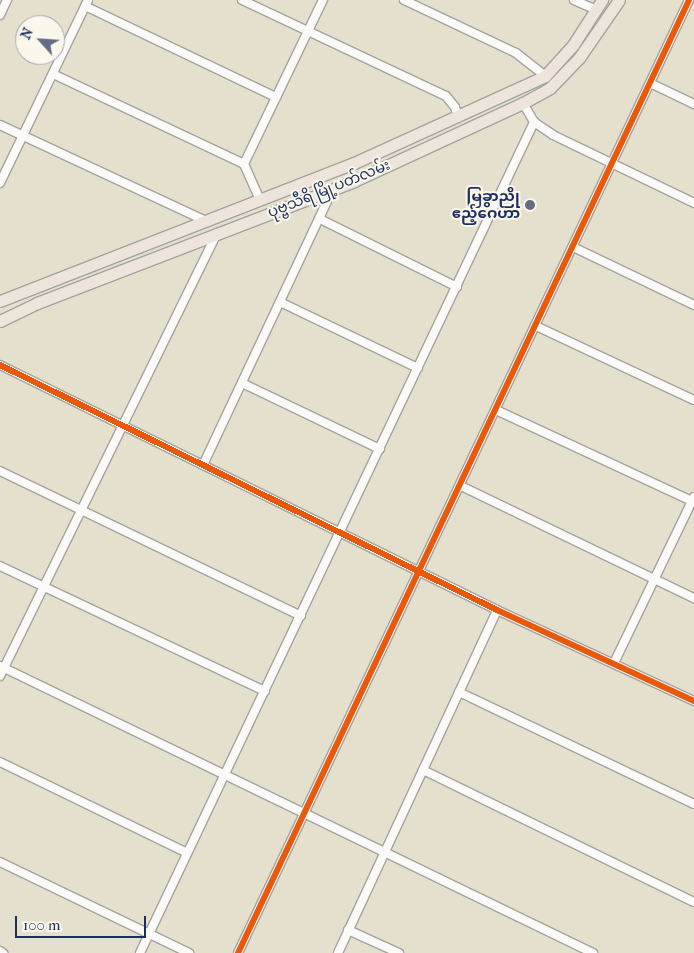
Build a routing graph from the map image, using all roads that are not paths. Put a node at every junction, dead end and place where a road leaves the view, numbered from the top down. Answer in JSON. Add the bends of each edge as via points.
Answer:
{"nodes":[{"id":1,"x":7,"y":0,"type":"edge"},
{"id":2,"x":243,"y":0,"type":"edge"},
{"id":3,"x":323,"y":0,"type":"edge"},
{"id":4,"x":404,"y":0,"type":"edge"},
{"id":5,"x":574,"y":0,"type":"edge"},
{"id":6,"x":619,"y":0,"type":"edge"},
{"id":7,"x":86,"y":3,"type":"edge"},
{"id":8,"x":690,"y":4,"type":"edge"},
{"id":9,"x":599,"y":5,"type":"edge"},
{"id":10,"x":0,"y":15,"type":"edge"},
{"id":11,"x":309,"y":29,"type":"junction"},
{"id":12,"x":53,"y":74,"type":"junction"},
{"id":13,"x":545,"y":76,"type":"junction"},
{"id":14,"x":650,"y":83,"type":"junction"},
{"id":15,"x":276,"y":97,"type":"junction"},
{"id":16,"x":523,"y":102,"type":"junction"},
{"id":17,"x":694,"y":104,"type":"edge"},
{"id":18,"x":458,"y":117,"type":"junction"},
{"id":19,"x":534,"y":122,"type":"junction"},
{"id":20,"x":0,"y":125,"type":"edge"},
{"id":21,"x":24,"y":136,"type":"junction"},
{"id":22,"x":244,"y":164,"type":"junction"},
{"id":23,"x":612,"y":164,"type":"junction"},
{"id":24,"x":347,"y":166,"type":"junction"},
{"id":25,"x":354,"y":181,"type":"junction"},
{"id":26,"x":0,"y":183,"type":"edge"},
{"id":27,"x":333,"y":189,"type":"junction"},
{"id":28,"x":260,"y":200,"type":"junction"},
{"id":29,"x":694,"y":202,"type":"edge"},
{"id":30,"x":320,"y":219,"type":"junction"},
{"id":31,"x":206,"y":221,"type":"junction"},
{"id":32,"x":217,"y":233,"type":"junction"},
{"id":33,"x":573,"y":247,"type":"junction"},
{"id":34,"x":457,"y":287,"type":"junction"},
{"id":35,"x":0,"y":301,"type":"edge"},
{"id":36,"x":280,"y":302,"type":"junction"},
{"id":37,"x":694,"y":306,"type":"edge"},
{"id":38,"x":0,"y":321,"type":"edge"},
{"id":39,"x":536,"y":326,"type":"junction"},
{"id":40,"x":0,"y":365,"type":"edge"},
{"id":41,"x":418,"y":368,"type":"junction"},
{"id":42,"x":242,"y":383,"type":"junction"},
{"id":43,"x":694,"y":400,"type":"edge"},
{"id":44,"x":496,"y":410,"type":"junction"},
{"id":45,"x":122,"y":424,"type":"junction"},
{"id":46,"x":380,"y":450,"type":"junction"},
{"id":47,"x":204,"y":465,"type":"junction"},
{"id":48,"x":0,"y":471,"type":"edge"},
{"id":49,"x":461,"y":486,"type":"junction"},
{"id":50,"x":693,"y":500,"type":"edge"},
{"id":51,"x":82,"y":509,"type":"junction"},
{"id":52,"x":341,"y":534,"type":"junction"},
{"id":53,"x":0,"y":566,"type":"edge"},
{"id":54,"x":420,"y":572,"type":"junction"},
{"id":55,"x":654,"y":579,"type":"junction"},
{"id":56,"x":44,"y":586,"type":"junction"},
{"id":57,"x":694,"y":598,"type":"edge"},
{"id":58,"x":497,"y":610,"type":"junction"},
{"id":59,"x":301,"y":616,"type":"junction"},
{"id":60,"x":614,"y":663,"type":"junction"},
{"id":61,"x":2,"y":667,"type":"edge"},
{"id":62,"x":0,"y":676,"type":"edge"},
{"id":63,"x":265,"y":691,"type":"junction"},
{"id":64,"x":459,"y":692,"type":"junction"},
{"id":65,"x":694,"y":701,"type":"edge"},
{"id":66,"x":0,"y":762,"type":"edge"},
{"id":67,"x":423,"y":770,"type":"junction"},
{"id":68,"x":224,"y":776,"type":"junction"},
{"id":69,"x":694,"y":804,"type":"edge"},
{"id":70,"x":304,"y":815,"type":"junction"},
{"id":71,"x":187,"y":853,"type":"junction"},
{"id":72,"x":384,"y":854,"type":"junction"},
{"id":73,"x":0,"y":862,"type":"edge"},
{"id":74,"x":694,"y":902,"type":"edge"},
{"id":75,"x":348,"y":930,"type":"junction"},
{"id":76,"x":149,"y":934,"type":"junction"},
{"id":77,"x":140,"y":953,"type":"edge"},
{"id":78,"x":189,"y":953,"type":"edge"},
{"id":79,"x":238,"y":953,"type":"edge"},
{"id":80,"x":338,"y":953,"type":"edge"},
{"id":81,"x":398,"y":953,"type":"edge"},
{"id":82,"x":593,"y":953,"type":"edge"}],
"edges":[{"from":1,"to":10,"type":"street"},
{"from":2,"to":11,"type":"street"},
{"from":3,"to":11,"type":"street"},
{"from":4,"to":13,"type":"street","via":[[516,53]]},
{"from":5,"to":9,"type":"street"},
{"from":6,"to":16,"type":"main road","name":"ပုဗ္ဗသီရိ မြို့ပတ်လမ်း","via":[[579,58],[550,88]]},
{"from":7,"to":12,"type":"street"},
{"from":7,"to":15,"type":"street"},
{"from":8,"to":14,"type":"street"},
{"from":9,"to":13,"type":"main road","name":"ပုဗ္ဗသီရိ မြို့ပတ်လမ်း","via":[[573,46]]},
{"from":11,"to":15,"type":"street"},
{"from":11,"to":18,"type":"street","via":[[446,96]]},
{"from":12,"to":21,"type":"street"},
{"from":12,"to":22,"type":"street"},
{"from":13,"to":18,"type":"main road","name":"ပုဗ္ဗသီရိ မြို့ပတ်လမ်း"},
{"from":14,"to":17,"type":"street"},
{"from":14,"to":23,"type":"street"},
{"from":15,"to":22,"type":"street"},
{"from":16,"to":19,"type":"street"},
{"from":16,"to":25,"type":"main road","name":"ပုဗ္ဗသီရိ မြို့ပတ်လမ်း"},
{"from":18,"to":24,"type":"main road","name":"ပုဗ္ဗသီရိ မြို့ပတ်လမ်း"},
{"from":19,"to":23,"type":"street","via":[[553,136]]},
{"from":19,"to":34,"type":"street"},
{"from":20,"to":21,"type":"street"},
{"from":21,"to":26,"type":"street"},
{"from":21,"to":31,"type":"street"},
{"from":22,"to":28,"type":"street"},
{"from":23,"to":29,"type":"street"},
{"from":23,"to":33,"type":"street"},
{"from":24,"to":25,"type":"main road"},
{"from":24,"to":28,"type":"main road","name":"ပုဗ္ဗသီရိ မြို့ပတ်လမ်း"},
{"from":25,"to":27,"type":"main road","name":"ပုဗ္ဗသီရိ မြို့ပတ်လမ်း"},
{"from":27,"to":30,"type":"street"},
{"from":27,"to":32,"type":"main road","name":"ပုဗ္ဗသီရိ မြို့ပတ်လမ်း"},
{"from":28,"to":31,"type":"main road","name":"ပုဗ္ဗသီရိ မြို့ပတ်လမ်း"},
{"from":30,"to":34,"type":"street"},
{"from":30,"to":36,"type":"street"},
{"from":31,"to":35,"type":"main road","name":"ပုဗ္ဗသီရိ မြို့ပတ်လမ်း"},
{"from":32,"to":38,"type":"main road","name":"ပုဗ္ဗသီရိ မြို့ပတ်လမ်း","via":[[37,303]]},
{"from":32,"to":45,"type":"street"},
{"from":33,"to":37,"type":"street"},
{"from":33,"to":39,"type":"street"},
{"from":34,"to":41,"type":"street"},
{"from":36,"to":41,"type":"street"},
{"from":36,"to":42,"type":"street"},
{"from":39,"to":43,"type":"street"},
{"from":39,"to":44,"type":"street"},
{"from":40,"to":45,"type":"street"},
{"from":41,"to":46,"type":"street"},
{"from":42,"to":46,"type":"street"},
{"from":42,"to":47,"type":"street"},
{"from":44,"to":49,"type":"street"},
{"from":44,"to":50,"type":"street"},
{"from":45,"to":47,"type":"street"},
{"from":45,"to":51,"type":"street"},
{"from":46,"to":52,"type":"street"},
{"from":47,"to":52,"type":"street"},
{"from":48,"to":51,"type":"street"},
{"from":49,"to":54,"type":"street"},
{"from":49,"to":55,"type":"street"},
{"from":50,"to":55,"type":"street"},
{"from":51,"to":56,"type":"street"},
{"from":51,"to":59,"type":"street"},
{"from":52,"to":54,"type":"street"},
{"from":52,"to":59,"type":"street"},
{"from":53,"to":56,"type":"street"},
{"from":54,"to":58,"type":"street"},
{"from":54,"to":70,"type":"street"},
{"from":55,"to":57,"type":"street"},
{"from":55,"to":60,"type":"street"},
{"from":56,"to":61,"type":"street"},
{"from":56,"to":63,"type":"street"},
{"from":58,"to":60,"type":"street"},
{"from":58,"to":64,"type":"street"},
{"from":59,"to":63,"type":"street"},
{"from":60,"to":65,"type":"street"},
{"from":61,"to":62,"type":"street"},
{"from":61,"to":68,"type":"street"},
{"from":63,"to":68,"type":"street"},
{"from":64,"to":67,"type":"street"},
{"from":64,"to":69,"type":"street"},
{"from":66,"to":71,"type":"street"},
{"from":67,"to":72,"type":"street"},
{"from":67,"to":74,"type":"street"},
{"from":68,"to":70,"type":"street"},
{"from":68,"to":71,"type":"street"},
{"from":70,"to":72,"type":"street"},
{"from":70,"to":79,"type":"street"},
{"from":71,"to":76,"type":"street"},
{"from":72,"to":75,"type":"street"},
{"from":72,"to":82,"type":"street"},
{"from":73,"to":76,"type":"street"},
{"from":75,"to":80,"type":"street"},
{"from":75,"to":81,"type":"street"},
{"from":76,"to":77,"type":"street"},
{"from":76,"to":78,"type":"street"}]}
